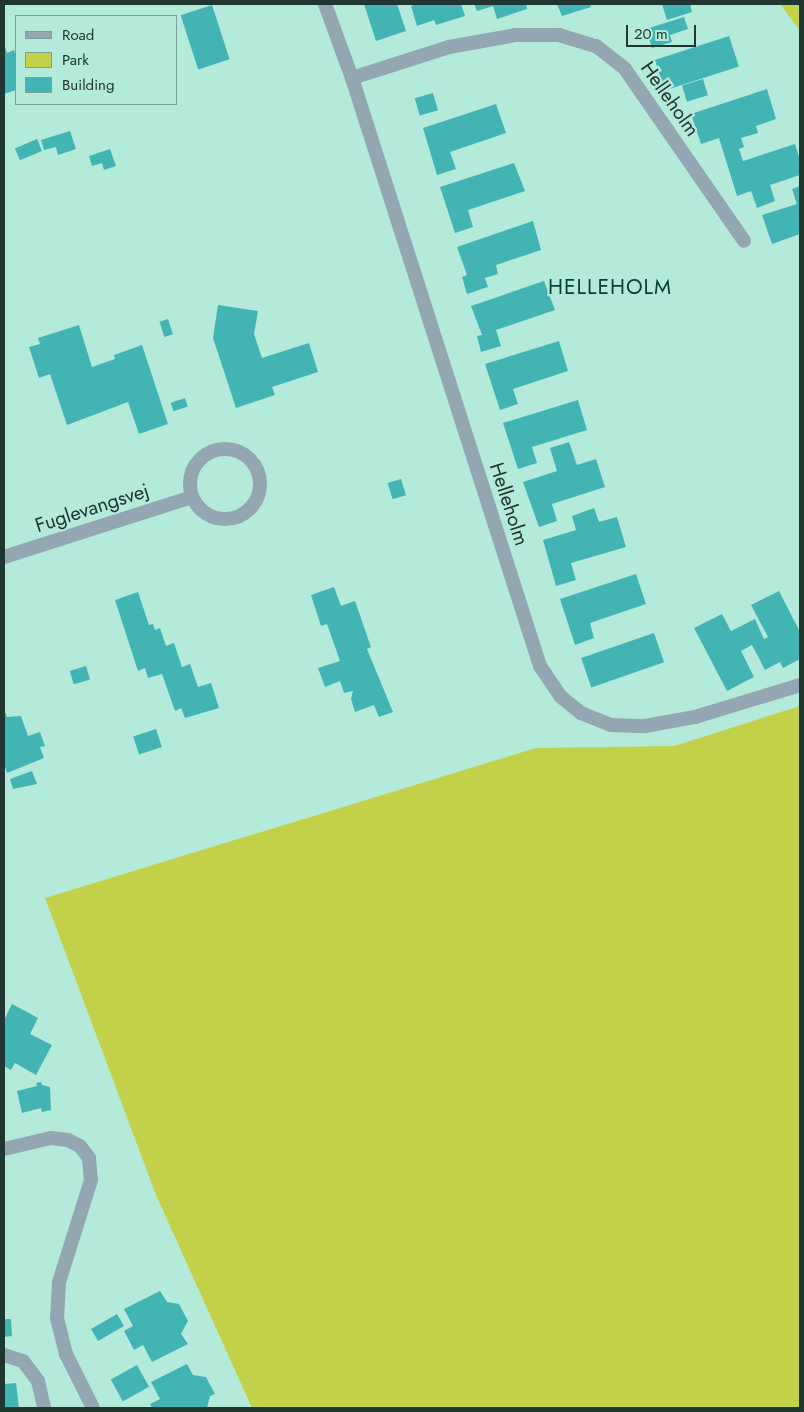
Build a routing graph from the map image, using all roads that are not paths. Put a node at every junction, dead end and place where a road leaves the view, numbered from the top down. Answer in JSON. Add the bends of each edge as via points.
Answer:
{"nodes":[{"id":1,"x":325,"y":4,"type":"edge"},
{"id":2,"x":352,"y":78,"type":"junction"},
{"id":3,"x":744,"y":241,"type":"dead end"},
{"id":4,"x":192,"y":497,"type":"junction"},
{"id":5,"x":4,"y":557,"type":"edge"},
{"id":6,"x":800,"y":685,"type":"edge"},
{"id":7,"x":4,"y":1149,"type":"edge"},
{"id":8,"x":4,"y":1355,"type":"edge"},
{"id":9,"x":44,"y":1408,"type":"edge"},
{"id":10,"x":93,"y":1408,"type":"edge"}],
"edges":[{"from":1,"to":2,"type":"street","name":"Helleholm"},
{"from":2,"to":3,"type":"street","name":"Helleholm","via":[[449,47],[516,35],[559,35],[596,46],[625,69]]},
{"from":2,"to":6,"type":"street","name":"Helleholm","via":[[540,666],[560,696],[581,713],[610,725],[645,726],[695,717]]},
{"from":4,"to":4,"type":"street","via":[[190,482],[193,469],[203,456],[217,450],[232,450],[246,456],[255,466],[260,482],[258,496],[250,509],[232,519],[216,519],[203,512]]},
{"from":4,"to":5,"type":"street","name":"Fuglevangsvej"},
{"from":7,"to":10,"type":"street","via":[[51,1138],[68,1140],[80,1146],[89,1158],[91,1180],[59,1282],[58,1318],[66,1354]]},
{"from":8,"to":9,"type":"street","via":[[23,1361],[38,1381]]}]}
